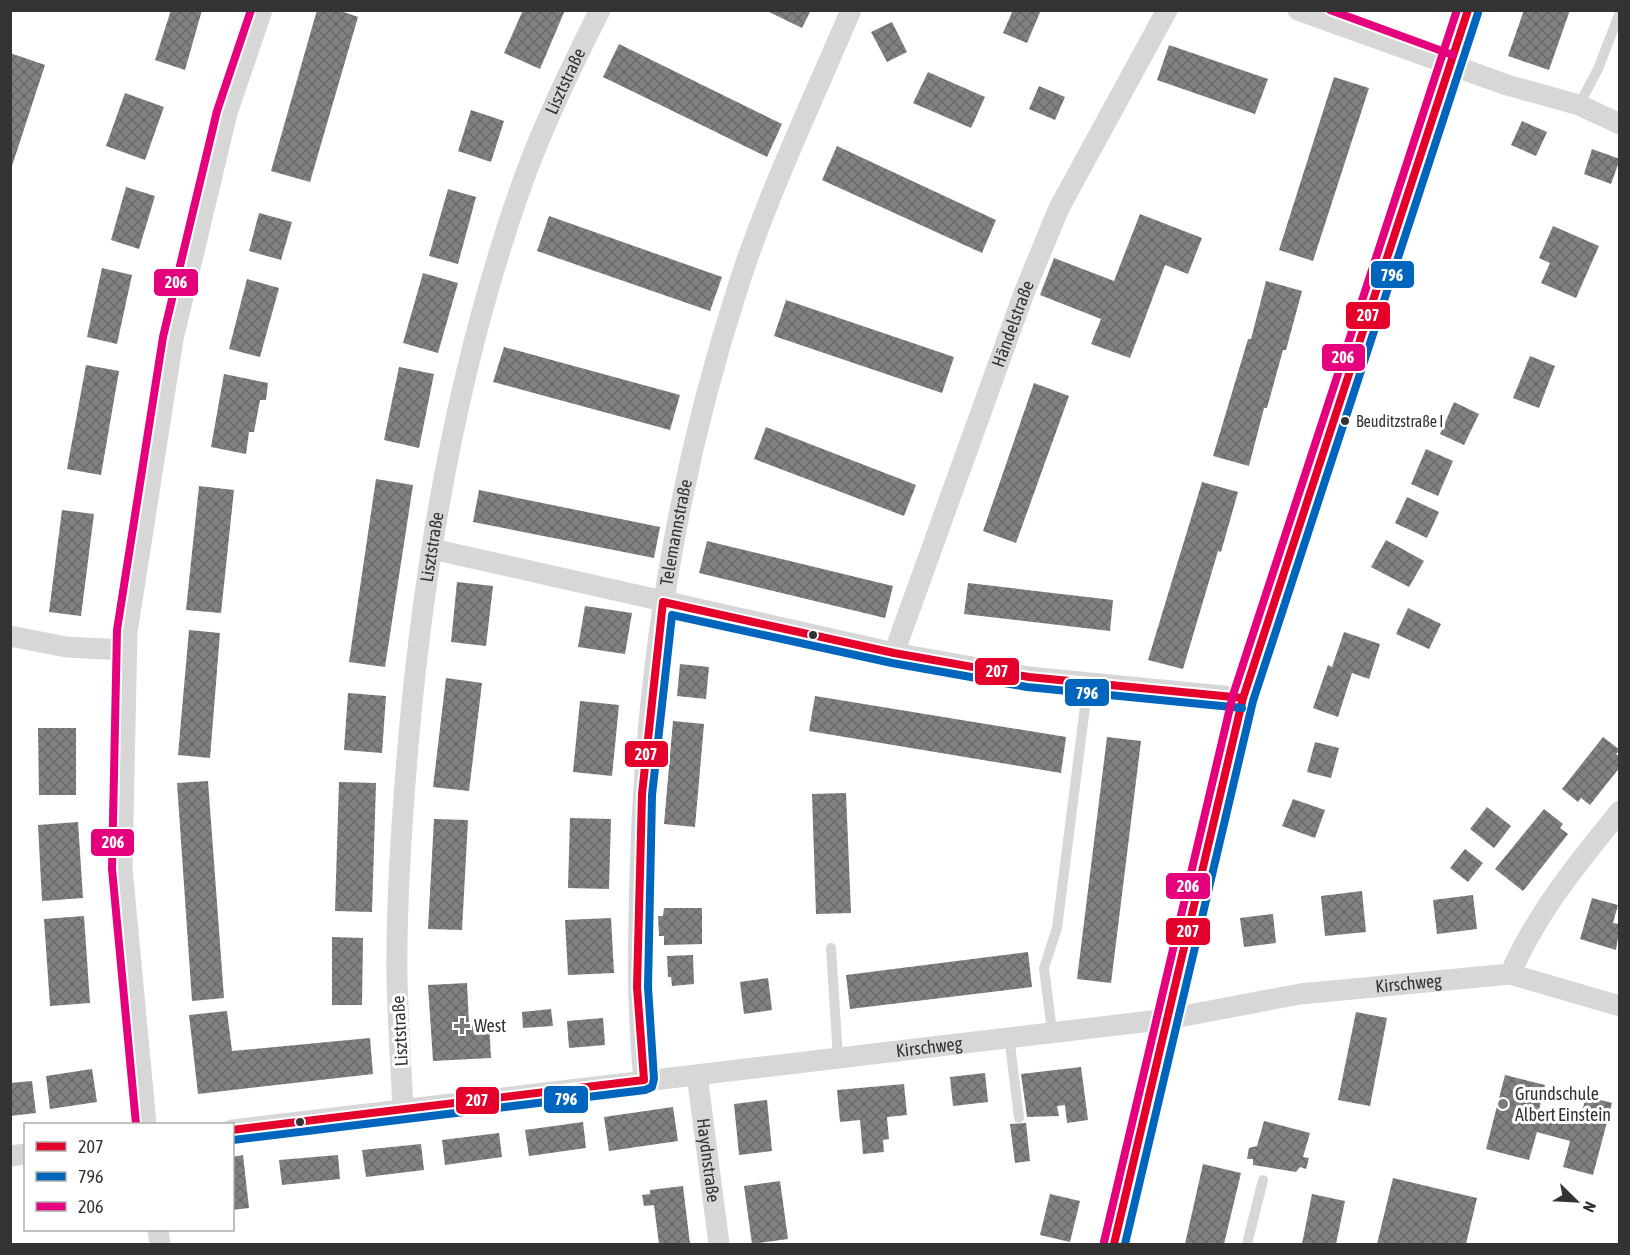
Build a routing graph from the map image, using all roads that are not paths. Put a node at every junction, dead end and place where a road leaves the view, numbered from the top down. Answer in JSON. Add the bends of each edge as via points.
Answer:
{"nodes":[{"id":1,"x":262,"y":10,"type":"edge"},
{"id":2,"x":600,"y":10,"type":"edge"},
{"id":3,"x":851,"y":10,"type":"edge"},
{"id":4,"x":1167,"y":10,"type":"edge"},
{"id":5,"x":1298,"y":10,"type":"edge"},
{"id":6,"x":1468,"y":10,"type":"edge"},
{"id":7,"x":1620,"y":12,"type":"edge"},
{"id":8,"x":1449,"y":65,"type":"junction"},
{"id":9,"x":1579,"y":105,"type":"junction"},
{"id":10,"x":1620,"y":124,"type":"edge"},
{"id":11,"x":432,"y":549,"type":"junction"},
{"id":12,"x":663,"y":602,"type":"junction"},
{"id":13,"x":10,"y":636,"type":"edge"},
{"id":14,"x":125,"y":650,"type":"junction"},
{"id":15,"x":894,"y":653,"type":"junction"},
{"id":16,"x":1088,"y":684,"type":"junction"},
{"id":17,"x":1244,"y":698,"type":"junction"},
{"id":18,"x":1620,"y":811,"type":"edge"},
{"id":19,"x":831,"y":948,"type":"dead end"},
{"id":20,"x":1510,"y":974,"type":"junction"},
{"id":21,"x":1620,"y":1006,"type":"edge"},
{"id":22,"x":1168,"y":1019,"type":"junction"},
{"id":23,"x":1052,"y":1031,"type":"junction"},
{"id":24,"x":1009,"y":1036,"type":"junction"},
{"id":25,"x":838,"y":1058,"type":"junction"},
{"id":26,"x":697,"y":1075,"type":"junction"},
{"id":27,"x":644,"y":1080,"type":"junction"},
{"id":28,"x":403,"y":1109,"type":"junction"},
{"id":29,"x":1018,"y":1118,"type":"dead end"},
{"id":30,"x":146,"y":1123,"type":"edge"},
{"id":31,"x":234,"y":1130,"type":"edge"},
{"id":32,"x":1263,"y":1180,"type":"dead end"},
{"id":33,"x":719,"y":1245,"type":"edge"},
{"id":34,"x":1114,"y":1245,"type":"edge"},
{"id":35,"x":1246,"y":1245,"type":"edge"}],
"edges":[{"from":1,"to":14,"type":"street","via":[[227,113],[173,339]]},
{"from":2,"to":11,"type":"street","name":"Lisztstraße","via":[[524,180],[498,261],[469,360]]},
{"from":3,"to":12,"type":"street","name":"Telemannstraße","via":[[778,182],[729,314],[680,501]]},
{"from":4,"to":15,"type":"street","name":"Händelstraße","via":[[1059,208],[1024,293]]},
{"from":5,"to":8,"type":"street"},
{"from":6,"to":8,"type":"street"},
{"from":7,"to":9,"type":"lane"},
{"from":8,"to":9,"type":"street"},
{"from":8,"to":17,"type":"street"},
{"from":9,"to":10,"type":"street"},
{"from":11,"to":12,"type":"street"},
{"from":11,"to":28,"type":"street","name":"Lisztstraße","via":[[413,680],[402,820],[397,978]]},
{"from":12,"to":15,"type":"street"},
{"from":12,"to":27,"type":"street","name":"Telemannstraße","via":[[642,794],[637,987]]},
{"from":13,"to":14,"type":"street","via":[[66,647]]},
{"from":14,"to":30,"type":"street","via":[[122,868]]},
{"from":15,"to":16,"type":"street"},
{"from":16,"to":17,"type":"street"},
{"from":16,"to":23,"type":"lane","via":[[1057,928],[1044,968]]},
{"from":17,"to":22,"type":"street"},
{"from":18,"to":20,"type":"street","via":[[1552,896]]},
{"from":19,"to":25,"type":"lane"},
{"from":20,"to":21,"type":"street","name":"Kirschweg"},
{"from":20,"to":22,"type":"street","name":"Kirschweg","via":[[1300,994]]},
{"from":22,"to":23,"type":"street","name":"Kirschweg"},
{"from":22,"to":34,"type":"street"},
{"from":23,"to":24,"type":"street","name":"Kirschweg"},
{"from":24,"to":25,"type":"street","name":"Kirschweg"},
{"from":24,"to":29,"type":"lane"},
{"from":25,"to":26,"type":"street","name":"Kirschweg"},
{"from":26,"to":27,"type":"street","name":"Kirschweg"},
{"from":26,"to":33,"type":"street","name":"Haydnstraße"},
{"from":27,"to":28,"type":"street","name":"Kirschweg"},
{"from":28,"to":31,"type":"street","name":"Kirschweg"},
{"from":32,"to":35,"type":"lane"}]}
